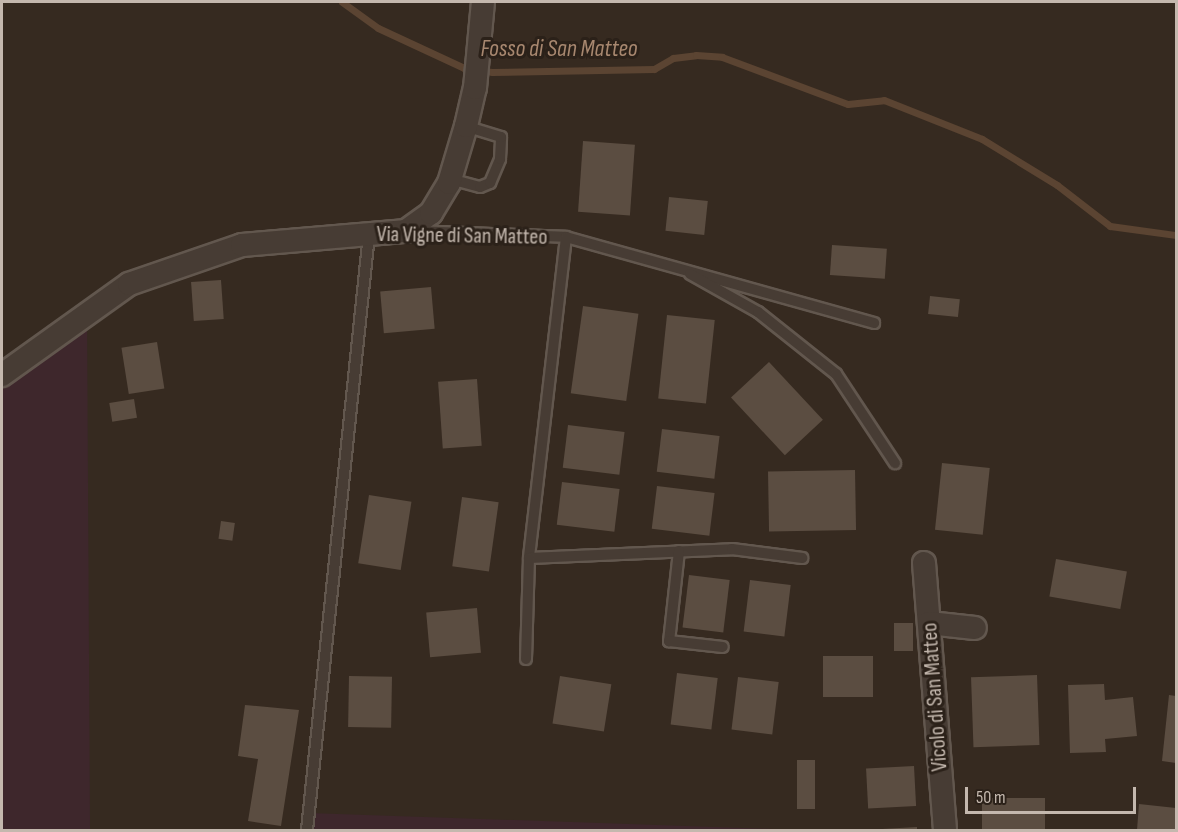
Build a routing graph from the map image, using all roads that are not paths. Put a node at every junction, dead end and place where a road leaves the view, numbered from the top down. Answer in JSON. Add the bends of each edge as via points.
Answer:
{"nodes":[{"id":1,"x":483,"y":2,"type":"edge"},
{"id":2,"x":466,"y":126,"type":"junction"},
{"id":3,"x":450,"y":179,"type":"junction"},
{"id":4,"x":406,"y":231,"type":"junction"},
{"id":5,"x":369,"y":234,"type":"junction"},
{"id":6,"x":566,"y":237,"type":"junction"},
{"id":7,"x":674,"y":265,"type":"junction"},
{"id":8,"x":874,"y":323,"type":"dead end"},
{"id":9,"x":2,"y":375,"type":"edge"},
{"id":10,"x":896,"y":463,"type":"dead end"},
{"id":11,"x":679,"y":551,"type":"junction"},
{"id":12,"x":530,"y":558,"type":"junction"},
{"id":13,"x":802,"y":558,"type":"dead end"},
{"id":14,"x":924,"y":563,"type":"dead end"},
{"id":15,"x":929,"y":623,"type":"junction"},
{"id":16,"x":975,"y":628,"type":"dead end"},
{"id":17,"x":723,"y":647,"type":"dead end"},
{"id":18,"x":526,"y":659,"type":"dead end"},
{"id":19,"x":307,"y":831,"type":"edge"},
{"id":20,"x":945,"y":831,"type":"edge"}],
"edges":[{"from":1,"to":2,"type":"street","via":[[475,88]]},
{"from":2,"to":3,"type":"street"},
{"from":2,"to":3,"type":"lane","via":[[501,137],[500,159],[490,183],[480,187]]},
{"from":3,"to":4,"type":"street","via":[[431,213]]},
{"from":4,"to":5,"type":"street","name":"Via Vigne di San Matteo"},
{"from":4,"to":6,"type":"lane","name":"Via Vigne di San Matteo"},
{"from":5,"to":9,"type":"street","name":"Via Vigne di San Matteo","via":[[242,245],[129,284]]},
{"from":5,"to":19,"type":"lane"},
{"from":6,"to":7,"type":"lane","name":"Via Vigne di San Matteo"},
{"from":6,"to":12,"type":"lane"},
{"from":7,"to":8,"type":"lane","name":"Via Vigne di San Matteo"},
{"from":7,"to":10,"type":"lane","via":[[758,312],[836,374]]},
{"from":11,"to":12,"type":"lane"},
{"from":11,"to":13,"type":"lane","via":[[732,549]]},
{"from":11,"to":17,"type":"lane","via":[[669,641]]},
{"from":12,"to":18,"type":"lane"},
{"from":14,"to":15,"type":"street","name":"Vicolo di San Matteo"},
{"from":15,"to":16,"type":"street"},
{"from":15,"to":20,"type":"street","name":"Vicolo di San Matteo"}]}
